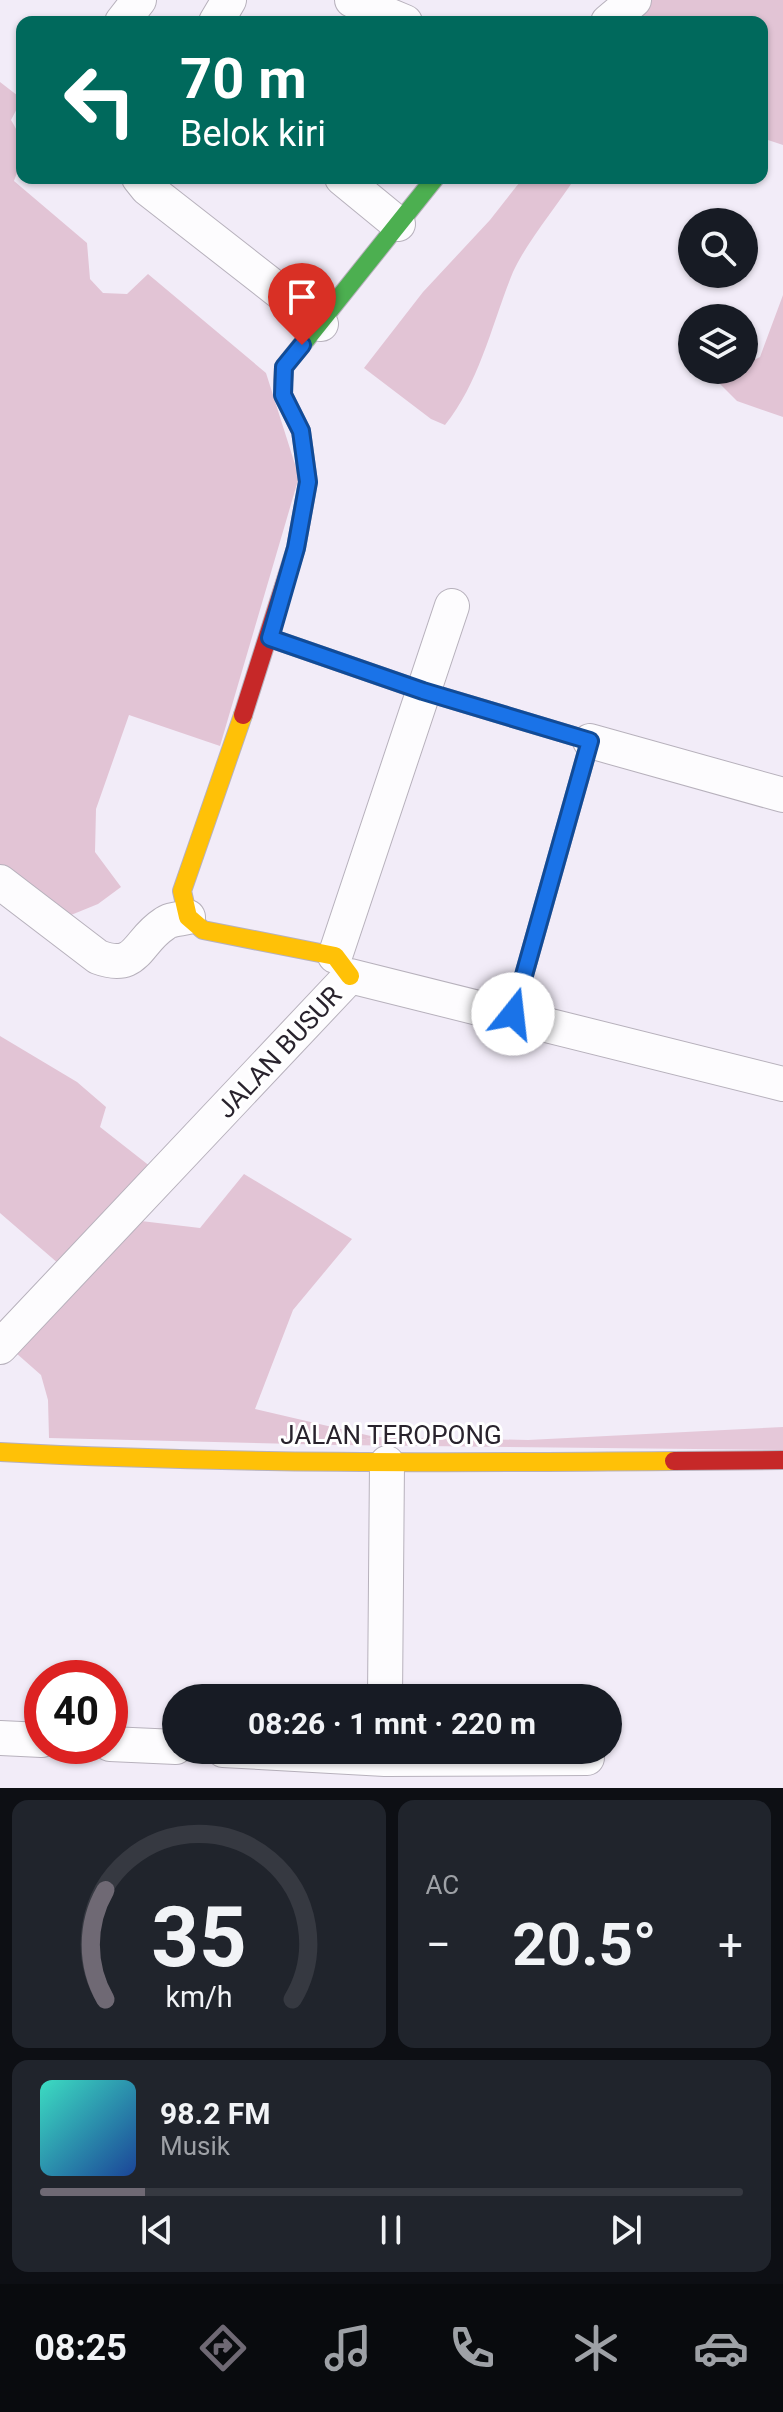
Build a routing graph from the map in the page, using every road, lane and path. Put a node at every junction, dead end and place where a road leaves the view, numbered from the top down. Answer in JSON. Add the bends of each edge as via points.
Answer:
{"nodes":[{"id":1,"x":331,"y":0,"type":"edge"},
{"id":2,"x":352,"y":0,"type":"edge"},
{"id":3,"x":634,"y":0,"type":"edge"},
{"id":4,"x":351,"y":16,"type":"edge"},
{"id":5,"x":391,"y":16,"type":"edge"},
{"id":6,"x":615,"y":16,"type":"edge"},
{"id":7,"x":146,"y":184,"type":"edge"},
{"id":8,"x":349,"y":184,"type":"edge"},
{"id":9,"x":430,"y":184,"type":"edge"},
{"id":10,"x":398,"y":224,"type":"junction"},
{"id":11,"x":321,"y":324,"type":"junction"},
{"id":12,"x":452,"y":606,"type":"dead end"},
{"id":13,"x":270,"y":638,"type":"junction"},
{"id":14,"x":423,"y":691,"type":"junction"},
{"id":15,"x":590,"y":741,"type":"junction"},
{"id":16,"x":783,"y":795,"type":"edge"},
{"id":17,"x":0,"y":882,"type":"edge"},
{"id":18,"x":188,"y":917,"type":"junction"},
{"id":19,"x":343,"y":966,"type":"junction"},
{"id":20,"x":513,"y":1014,"type":"junction"},
{"id":21,"x":783,"y":1084,"type":"edge"},
{"id":22,"x":0,"y":1347,"type":"edge"},
{"id":23,"x":0,"y":1452,"type":"edge"},
{"id":24,"x":783,"y":1460,"type":"edge"},
{"id":25,"x":387,"y":1463,"type":"junction"},
{"id":26,"x":385,"y":1684,"type":"edge"},
{"id":27,"x":0,"y":1738,"type":"edge"},
{"id":28,"x":24,"y":1739,"type":"edge"},
{"id":29,"x":128,"y":1745,"type":"edge"},
{"id":30,"x":162,"y":1746,"type":"edge"},
{"id":31,"x":365,"y":1764,"type":"edge"},
{"id":32,"x":436,"y":1764,"type":"edge"},
{"id":33,"x":385,"y":1766,"type":"edge"}],
"edges":[{"from":1,"to":4,"type":"street"},
{"from":2,"to":5,"type":"street"},
{"from":3,"to":6,"type":"street"},
{"from":7,"to":11,"type":"street"},
{"from":8,"to":10,"type":"street"},
{"from":9,"to":10,"type":"street"},
{"from":10,"to":11,"type":"street"},
{"from":11,"to":13,"type":"street","via":[[284,367],[283,395],[301,431],[308,482]]},
{"from":12,"to":14,"type":"street"},
{"from":13,"to":14,"type":"street"},
{"from":13,"to":18,"type":"street","via":[[182,891]]},
{"from":14,"to":15,"type":"street"},
{"from":14,"to":19,"type":"street"},
{"from":15,"to":16,"type":"street"},
{"from":15,"to":20,"type":"street"},
{"from":17,"to":18,"type":"street","via":[[98,957],[114,963],[134,957],[166,922]]},
{"from":18,"to":19,"type":"street","via":[[203,930]]},
{"from":19,"to":20,"type":"street","name":"JALAN BUSUR"},
{"from":19,"to":22,"type":"street","name":"JALAN BUSUR"},
{"from":20,"to":21,"type":"street","name":"JALAN BUSUR"},
{"from":23,"to":25,"type":"street","name":"JALAN TEROPONG"},
{"from":24,"to":25,"type":"street","name":"JALAN TEROPONG"},
{"from":25,"to":26,"type":"street"},
{"from":27,"to":28,"type":"street"},
{"from":29,"to":30,"type":"street"},
{"from":31,"to":33,"type":"street"},
{"from":32,"to":33,"type":"street"}]}
